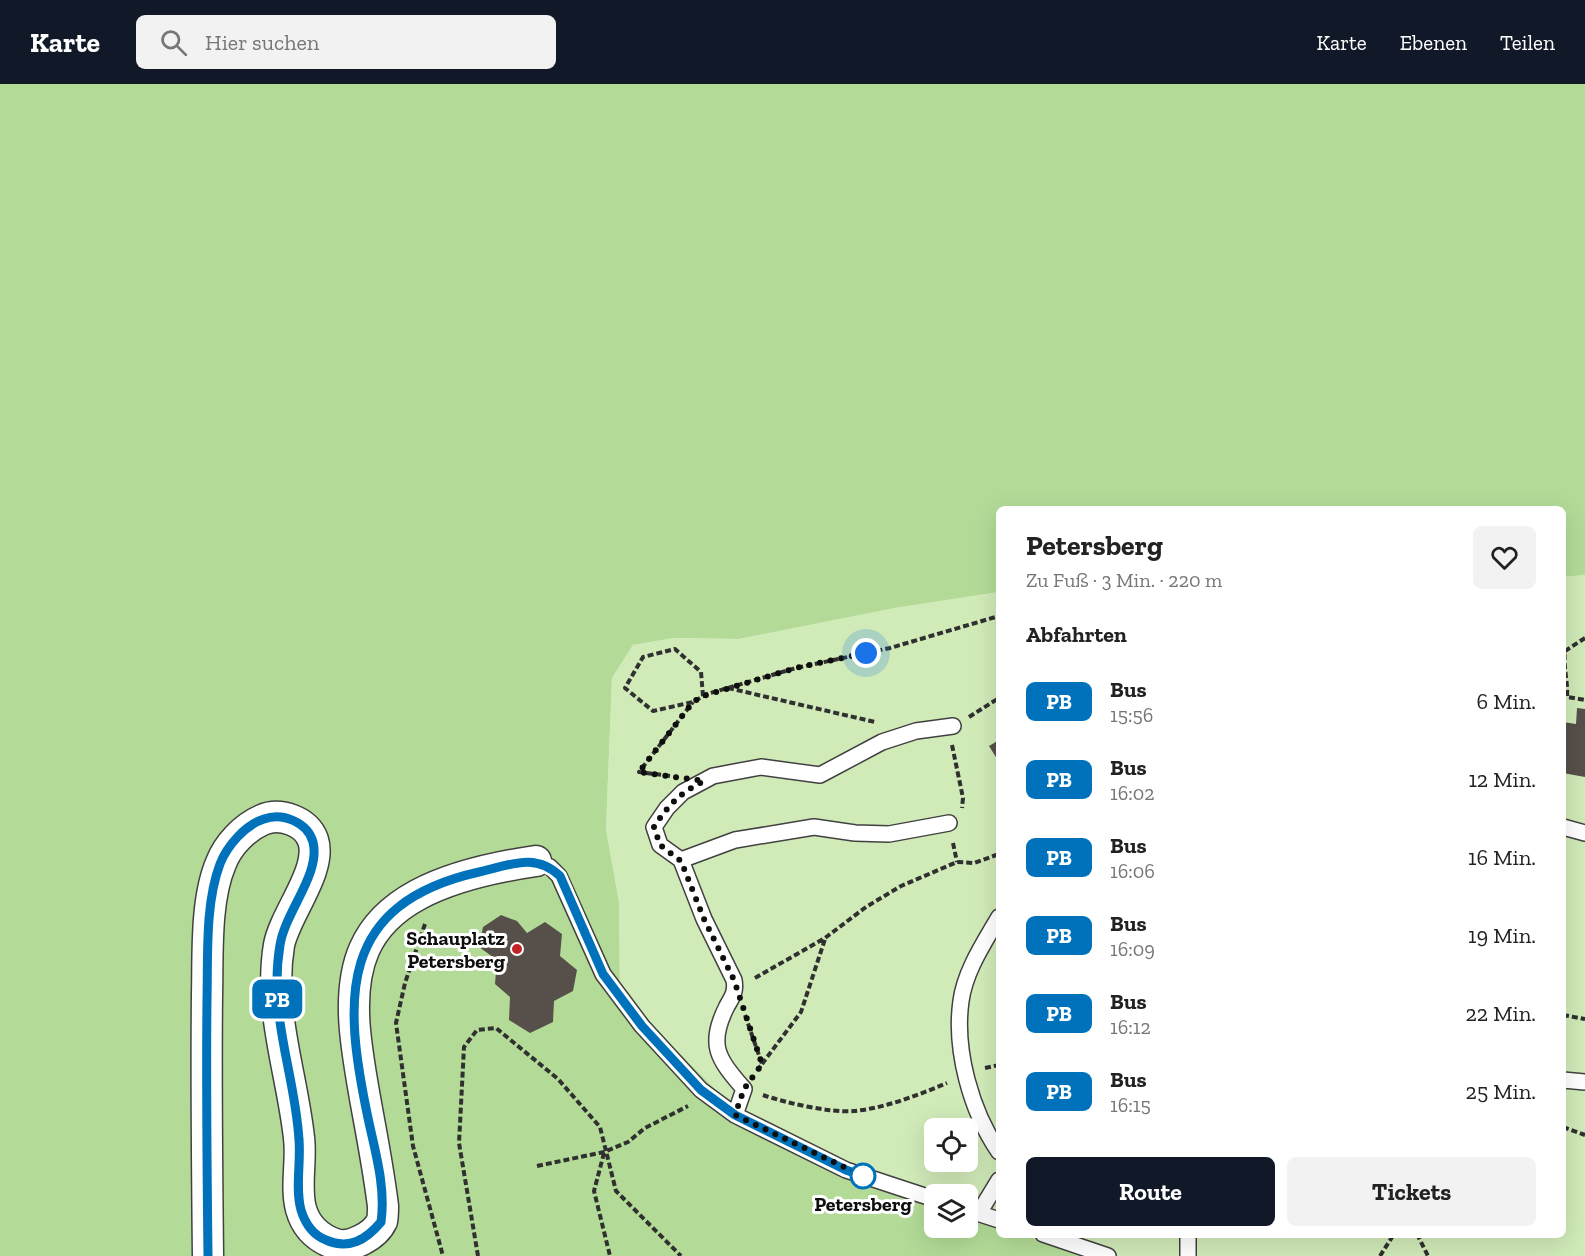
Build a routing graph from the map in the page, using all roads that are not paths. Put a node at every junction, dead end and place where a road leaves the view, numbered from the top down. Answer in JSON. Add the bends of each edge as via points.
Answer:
{"nodes":[{"id":1,"x":953,"y":726,"type":"road end"},
{"id":2,"x":949,"y":823,"type":"road end"},
{"id":3,"x":1566,"y":827,"type":"edge"},
{"id":4,"x":1585,"y":833,"type":"edge"},
{"id":5,"x":536,"y":861,"type":"joint"},
{"id":6,"x":681,"y":861,"type":"junction"},
{"id":7,"x":996,"y":922,"type":"edge"},
{"id":8,"x":1566,"y":1080,"type":"edge"},
{"id":9,"x":1585,"y":1082,"type":"edge"},
{"id":10,"x":735,"y":1115,"type":"junction"},
{"id":11,"x":996,"y":1146,"type":"edge"},
{"id":12,"x":996,"y":1184,"type":"edge"},
{"id":13,"x":924,"y":1196,"type":"edge"},
{"id":14,"x":978,"y":1205,"type":"edge"},
{"id":15,"x":978,"y":1213,"type":"edge"},
{"id":16,"x":996,"y":1219,"type":"edge"},
{"id":17,"x":1055,"y":1238,"type":"edge"},
{"id":18,"x":1188,"y":1238,"type":"edge"},
{"id":19,"x":208,"y":1256,"type":"edge"},
{"id":20,"x":1108,"y":1256,"type":"edge"},
{"id":21,"x":1188,"y":1256,"type":"edge"}],
"edges":[{"from":1,"to":6,"type":"lane","via":[[916,731],[882,742],[820,775],[761,767],[713,776],[682,792],[654,827],[660,845]]},
{"from":2,"to":6,"type":"lane","via":[[889,834],[814,827],[735,840]]},
{"from":3,"to":4,"type":"lane"},
{"from":5,"to":10,"type":"lane","via":[[560,876],[603,974],[642,1026],[701,1090]]},
{"from":5,"to":19,"type":"street","via":[[468,874],[428,888],[398,906],[364,949],[354,980],[353,1024],[383,1206],[381,1222],[371,1234],[356,1243],[338,1245],[320,1238],[300,1208],[299,1138],[282,1050],[276,992],[280,944],[289,915],[315,862],[313,840],[303,826],[283,816],[249,826],[221,862],[208,946]]},
{"from":6,"to":10,"type":"lane","via":[[734,980],[736,990],[716,1026],[720,1061],[744,1089]]},
{"from":7,"to":11,"type":"lane","via":[[974,962],[961,1001],[961,1050],[966,1075]]},
{"from":8,"to":9,"type":"lane"},
{"from":10,"to":13,"type":"lane","via":[[846,1170]]},
{"from":12,"to":14,"type":"lane"},
{"from":15,"to":16,"type":"lane"},
{"from":17,"to":20,"type":"lane"},
{"from":18,"to":21,"type":"lane"}]}
